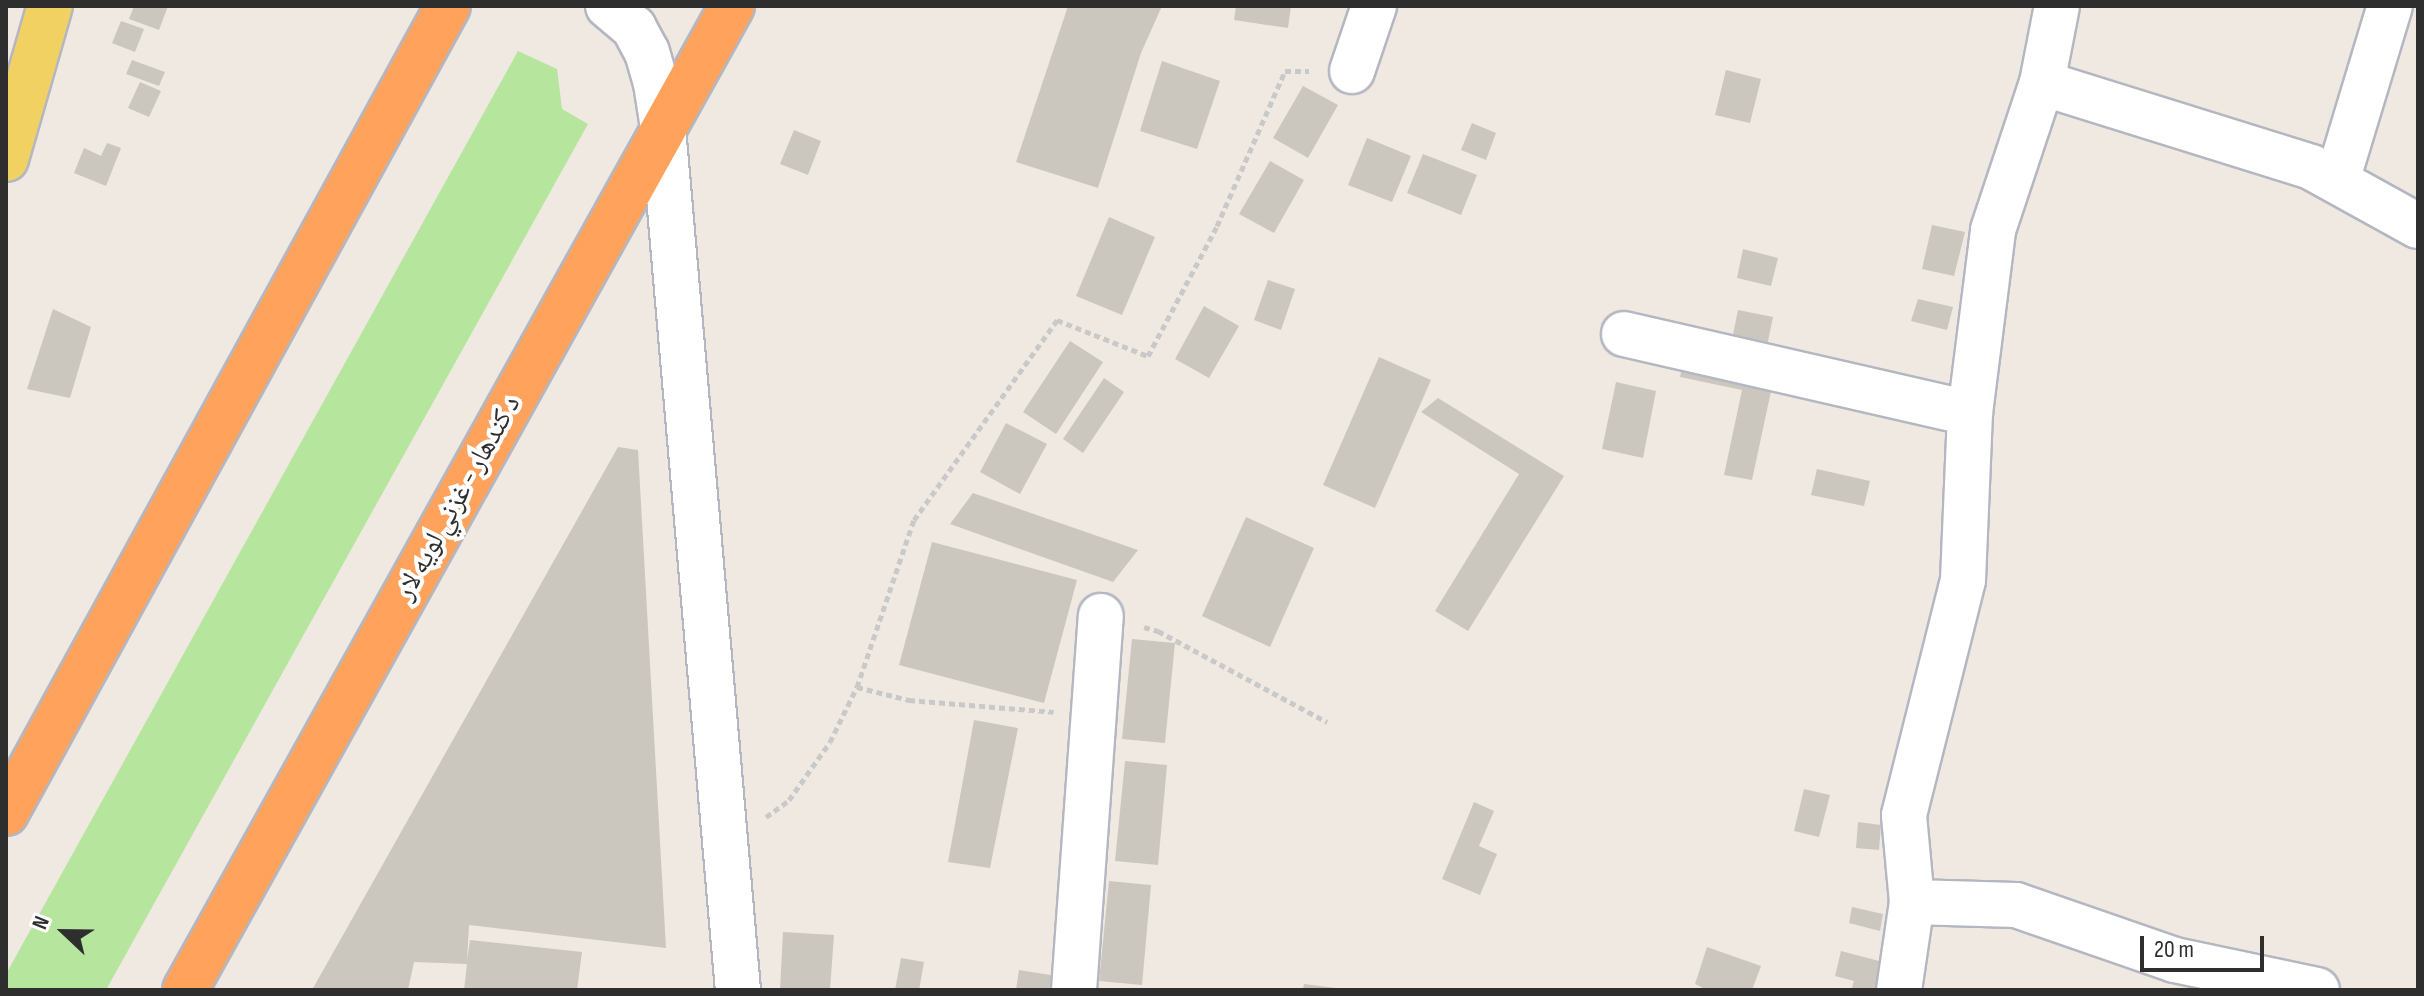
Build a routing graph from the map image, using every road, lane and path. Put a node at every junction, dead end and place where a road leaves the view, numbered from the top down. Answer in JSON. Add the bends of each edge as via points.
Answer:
{"nodes":[{"id":1,"x":50,"y":6,"type":"edge"},
{"id":2,"x":448,"y":6,"type":"edge"},
{"id":3,"x":608,"y":6,"type":"edge"},
{"id":4,"x":732,"y":6,"type":"edge"},
{"id":5,"x":1374,"y":6,"type":"edge"},
{"id":6,"x":2057,"y":6,"type":"edge"},
{"id":7,"x":2390,"y":6,"type":"edge"},
{"id":8,"x":1352,"y":71,"type":"joint"},
{"id":9,"x":2042,"y":83,"type":"junction"},
{"id":10,"x":663,"y":128,"type":"junction"},
{"id":11,"x":6,"y":159,"type":"edge"},
{"id":12,"x":2337,"y":181,"type":"junction"},
{"id":13,"x":2418,"y":226,"type":"edge"},
{"id":14,"x":1624,"y":334,"type":"dead end"},
{"id":15,"x":1970,"y":413,"type":"junction"},
{"id":16,"x":1101,"y":616,"type":"joint"},
{"id":17,"x":857,"y":687,"type":"junction"},
{"id":18,"x":1093,"y":715,"type":"junction"},
{"id":19,"x":1327,"y":722,"type":"dead end"},
{"id":20,"x":6,"y":813,"type":"edge"},
{"id":21,"x":726,"y":844,"type":"junction"},
{"id":22,"x":1912,"y":902,"type":"junction"},
{"id":23,"x":185,"y":990,"type":"edge"},
{"id":24,"x":738,"y":990,"type":"edge"},
{"id":25,"x":1074,"y":990,"type":"edge"},
{"id":26,"x":1899,"y":990,"type":"edge"},
{"id":27,"x":2317,"y":990,"type":"edge"}],
"edges":[{"from":1,"to":11,"type":"main road"},
{"from":2,"to":20,"type":"highway"},
{"from":3,"to":10,"type":"street","via":[[634,28],[647,52]]},
{"from":4,"to":10,"type":"highway","name":"د کندهار - غزني لويه لار"},
{"from":5,"to":8,"type":"street"},
{"from":6,"to":9,"type":"street"},
{"from":7,"to":12,"type":"street"},
{"from":8,"to":17,"type":"path","via":[[1285,71],[1217,226],[1148,356],[1057,320],[914,520]]},
{"from":9,"to":12,"type":"street","via":[[2311,167]]},
{"from":9,"to":15,"type":"street","via":[[1993,230]]},
{"from":10,"to":21,"type":"street"},
{"from":10,"to":23,"type":"highway","name":"د کندهار - غزني لويه لار"},
{"from":12,"to":13,"type":"street"},
{"from":14,"to":15,"type":"street"},
{"from":15,"to":22,"type":"street","via":[[1963,580],[1904,815]]},
{"from":16,"to":18,"type":"street"},
{"from":16,"to":19,"type":"path","via":[[1158,631]]},
{"from":17,"to":18,"type":"path","via":[[909,700]]},
{"from":17,"to":21,"type":"path","via":[[830,742],[789,800]]},
{"from":18,"to":25,"type":"street"},
{"from":21,"to":24,"type":"street"},
{"from":22,"to":26,"type":"street"},
{"from":22,"to":27,"type":"street","via":[[2016,905],[2175,960]]}]}
